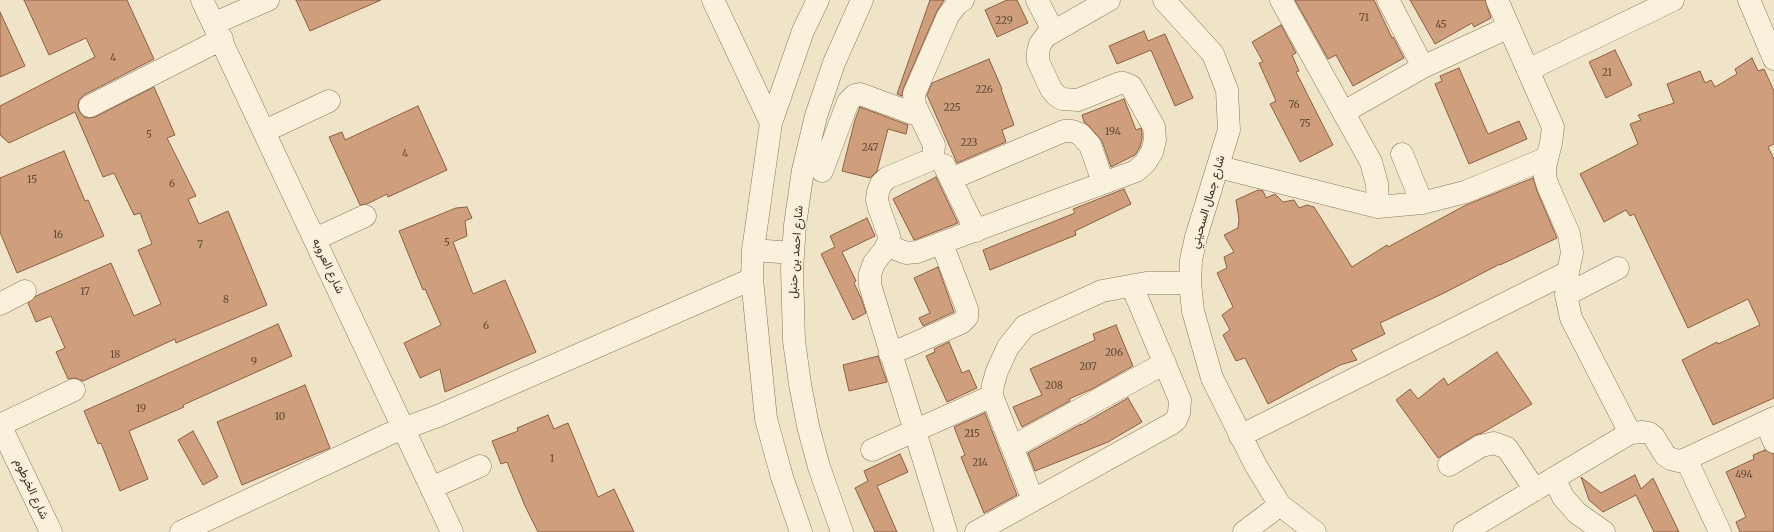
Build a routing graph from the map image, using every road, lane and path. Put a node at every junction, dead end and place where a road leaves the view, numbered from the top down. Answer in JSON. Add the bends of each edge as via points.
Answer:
{"nodes":[{"id":1,"x":202,"y":0,"type":"edge"},
{"id":2,"x":268,"y":0,"type":"edge"},
{"id":3,"x":713,"y":0,"type":"edge"},
{"id":4,"x":818,"y":0,"type":"edge"},
{"id":5,"x":862,"y":0,"type":"edge"},
{"id":6,"x":963,"y":0,"type":"edge"},
{"id":7,"x":1037,"y":0,"type":"edge"},
{"id":8,"x":1110,"y":0,"type":"edge"},
{"id":9,"x":1164,"y":0,"type":"edge"},
{"id":10,"x":1281,"y":0,"type":"edge"},
{"id":11,"x":1388,"y":0,"type":"edge"},
{"id":12,"x":1497,"y":0,"type":"edge"},
{"id":13,"x":1673,"y":0,"type":"edge"},
{"id":14,"x":1748,"y":0,"type":"edge"},
{"id":15,"x":1509,"y":26,"type":"junction"},
{"id":16,"x":218,"y":31,"type":"junction"},
{"id":17,"x":1053,"y":31,"type":"junction"},
{"id":18,"x":1774,"y":59,"type":"edge"},
{"id":19,"x":1423,"y":67,"type":"junction"},
{"id":20,"x":1528,"y":70,"type":"junction"},
{"id":21,"x":330,"y":101,"type":"dead end"},
{"id":22,"x":90,"y":106,"type":"dead end"},
{"id":23,"x":1344,"y":112,"type":"junction"},
{"id":24,"x":920,"y":116,"type":"junction"},
{"id":25,"x":771,"y":123,"type":"junction"},
{"id":26,"x":265,"y":131,"type":"junction"},
{"id":27,"x":934,"y":145,"type":"junction"},
{"id":28,"x":1402,"y":154,"type":"dead end"},
{"id":29,"x":1547,"y":158,"type":"junction"},
{"id":30,"x":1218,"y":167,"type":"junction"},
{"id":31,"x":822,"y":171,"type":"dead end"},
{"id":32,"x":951,"y":179,"type":"junction"},
{"id":33,"x":1104,"y":182,"type":"junction"},
{"id":34,"x":1422,"y":202,"type":"junction"},
{"id":35,"x":1378,"y":207,"type":"junction"},
{"id":36,"x":365,"y":216,"type":"dead end"},
{"id":37,"x":976,"y":231,"type":"junction"},
{"id":38,"x":315,"y":239,"type":"junction"},
{"id":39,"x":888,"y":243,"type":"junction"},
{"id":40,"x":942,"y":244,"type":"junction"},
{"id":41,"x":753,"y":250,"type":"junction"},
{"id":42,"x":794,"y":252,"type":"junction"},
{"id":43,"x":1618,"y":268,"type":"dead end"},
{"id":44,"x":1568,"y":272,"type":"junction"},
{"id":45,"x":752,"y":279,"type":"junction"},
{"id":46,"x":1190,"y":283,"type":"junction"},
{"id":47,"x":1132,"y":286,"type":"junction"},
{"id":48,"x":25,"y":291,"type":"dead end"},
{"id":49,"x":1566,"y":296,"type":"junction"},
{"id":50,"x":0,"y":304,"type":"edge"},
{"id":51,"x":890,"y":354,"type":"junction"},
{"id":52,"x":1164,"y":363,"type":"junction"},
{"id":53,"x":74,"y":390,"type":"dead end"},
{"id":54,"x":992,"y":396,"type":"junction"},
{"id":55,"x":1770,"y":420,"type":"edge"},
{"id":56,"x":0,"y":425,"type":"edge"},
{"id":57,"x":403,"y":429,"type":"junction"},
{"id":58,"x":915,"y":431,"type":"junction"},
{"id":59,"x":1630,"y":433,"type":"junction"},
{"id":60,"x":1240,"y":436,"type":"junction"},
{"id":61,"x":1774,"y":442,"type":"edge"},
{"id":62,"x":1012,"y":447,"type":"junction"},
{"id":63,"x":872,"y":450,"type":"dead end"},
{"id":64,"x":1686,"y":459,"type":"junction"},
{"id":65,"x":480,"y":466,"type":"dead end"},
{"id":66,"x":1449,"y":466,"type":"dead end"},
{"id":67,"x":1554,"y":478,"type":"junction"},
{"id":68,"x":431,"y":488,"type":"junction"},
{"id":69,"x":1535,"y":490,"type":"junction"},
{"id":70,"x":1033,"y":500,"type":"junction"},
{"id":71,"x":1280,"y":505,"type":"junction"},
{"id":72,"x":1595,"y":529,"type":"edge"},
{"id":73,"x":51,"y":532,"type":"edge"},
{"id":74,"x":181,"y":532,"type":"edge"},
{"id":75,"x":452,"y":532,"type":"edge"},
{"id":76,"x":801,"y":532,"type":"edge"},
{"id":77,"x":842,"y":532,"type":"edge"},
{"id":78,"x":946,"y":532,"type":"edge"},
{"id":79,"x":976,"y":532,"type":"edge"},
{"id":80,"x":1244,"y":532,"type":"edge"},
{"id":81,"x":1315,"y":532,"type":"edge"},
{"id":82,"x":1464,"y":532,"type":"edge"},
{"id":83,"x":1720,"y":532,"type":"edge"}],
"edges":[{"from":1,"to":16,"type":"street","name":"شارع العروبه"},
{"from":2,"to":16,"type":"street"},
{"from":3,"to":25,"type":"street"},
{"from":4,"to":25,"type":"street","via":[[803,31]]},
{"from":5,"to":42,"type":"street","name":"شارع احمد بن حنبل","via":[[834,63],[816,116],[803,170]]},
{"from":6,"to":24,"type":"street","via":[[948,16],[916,88],[914,99]]},
{"from":7,"to":17,"type":"street"},
{"from":8,"to":17,"type":"street"},
{"from":9,"to":30,"type":"street","name":"شارع جمال السحيني","via":[[1213,54],[1227,90],[1229,130]]},
{"from":10,"to":23,"type":"street"},
{"from":11,"to":19,"type":"street"},
{"from":12,"to":15,"type":"street"},
{"from":13,"to":20,"type":"street"},
{"from":14,"to":18,"type":"street"},
{"from":15,"to":19,"type":"street"},
{"from":15,"to":20,"type":"street"},
{"from":16,"to":22,"type":"street"},
{"from":16,"to":26,"type":"street","name":"شارع العروبه"},
{"from":17,"to":33,"type":"street","via":[[1040,44],[1038,62],[1056,95],[1070,101],[1078,100],[1120,83],[1128,84],[1134,89],[1154,127],[1155,140],[1152,152],[1145,163],[1136,171]]},
{"from":19,"to":23,"type":"street"},
{"from":20,"to":29,"type":"street","via":[[1553,127],[1552,143]]},
{"from":21,"to":26,"type":"street"},
{"from":23,"to":35,"type":"street","via":[[1371,162],[1377,184]]},
{"from":24,"to":27,"type":"street"},
{"from":24,"to":31,"type":"street","via":[[860,94],[855,95],[848,102]]},
{"from":25,"to":41,"type":"street"},
{"from":26,"to":38,"type":"street","name":"شارع العروبه"},
{"from":27,"to":32,"type":"street"},
{"from":27,"to":39,"type":"street","via":[[934,153],[930,160],[887,178],[881,184],[877,200],[889,236]]},
{"from":28,"to":34,"type":"street"},
{"from":29,"to":34,"type":"street","via":[[1465,192]]},
{"from":29,"to":44,"type":"street","via":[[1545,177],[1569,234],[1572,253]]},
{"from":30,"to":35,"type":"street"},
{"from":30,"to":46,"type":"street","name":"شارع جمال السحيني","via":[[1196,237]]},
{"from":32,"to":33,"type":"street","via":[[1064,131],[1072,131],[1086,138]]},
{"from":32,"to":37,"type":"street"},
{"from":33,"to":37,"type":"street"},
{"from":34,"to":35,"type":"street"},
{"from":36,"to":38,"type":"street"},
{"from":37,"to":40,"type":"street"},
{"from":38,"to":57,"type":"street","name":"شارع العروبه"},
{"from":39,"to":40,"type":"street","via":[[906,253]]},
{"from":39,"to":51,"type":"street","via":[[874,263],[870,285]]},
{"from":40,"to":51,"type":"street","via":[[967,309],[966,317],[961,323]]},
{"from":41,"to":42,"type":"street"},
{"from":41,"to":45,"type":"street"},
{"from":42,"to":77,"type":"street","name":"شارع احمد بن حنبل","via":[[792,305],[800,384],[818,467]]},
{"from":43,"to":49,"type":"street"},
{"from":44,"to":49,"type":"street"},
{"from":44,"to":60,"type":"street"},
{"from":45,"to":57,"type":"street"},
{"from":45,"to":76,"type":"street","via":[[766,419]]},
{"from":46,"to":47,"type":"street","via":[[1146,283]]},
{"from":46,"to":60,"type":"street","name":"شارع جمال السحيني","via":[[1193,311],[1212,378]]},
{"from":47,"to":52,"type":"street"},
{"from":47,"to":54,"type":"street","via":[[1102,291],[1025,326],[1008,347],[997,371]]},
{"from":48,"to":50,"type":"street"},
{"from":49,"to":59,"type":"street","via":[[1572,318]]},
{"from":51,"to":58,"type":"street"},
{"from":52,"to":62,"type":"street"},
{"from":52,"to":70,"type":"street","via":[[1180,400],[1176,420]]},
{"from":53,"to":56,"type":"street"},
{"from":54,"to":58,"type":"street"},
{"from":54,"to":62,"type":"street"},
{"from":55,"to":61,"type":"street"},
{"from":55,"to":64,"type":"street"},
{"from":56,"to":73,"type":"street","name":"شارع الخرطوم"},
{"from":57,"to":68,"type":"street","name":"شارع العروبه"},
{"from":57,"to":74,"type":"street"},
{"from":58,"to":63,"type":"street"},
{"from":58,"to":78,"type":"street"},
{"from":59,"to":64,"type":"street","via":[[1649,433],[1665,455],[1679,461]]},
{"from":59,"to":67,"type":"street"},
{"from":60,"to":71,"type":"street","name":"شارع جمال السحيني"},
{"from":62,"to":70,"type":"street"},
{"from":64,"to":83,"type":"street"},
{"from":65,"to":68,"type":"street"},
{"from":66,"to":69,"type":"street","via":[[1481,446],[1494,443],[1507,448]]},
{"from":67,"to":69,"type":"street"},
{"from":67,"to":72,"type":"street","via":[[1563,497],[1577,514]]},
{"from":68,"to":75,"type":"street","name":"شارع العروبه"},
{"from":69,"to":82,"type":"street"},
{"from":70,"to":79,"type":"street"},
{"from":71,"to":80,"type":"street"},
{"from":71,"to":81,"type":"street","name":"شارع جمال السحيني"}]}
